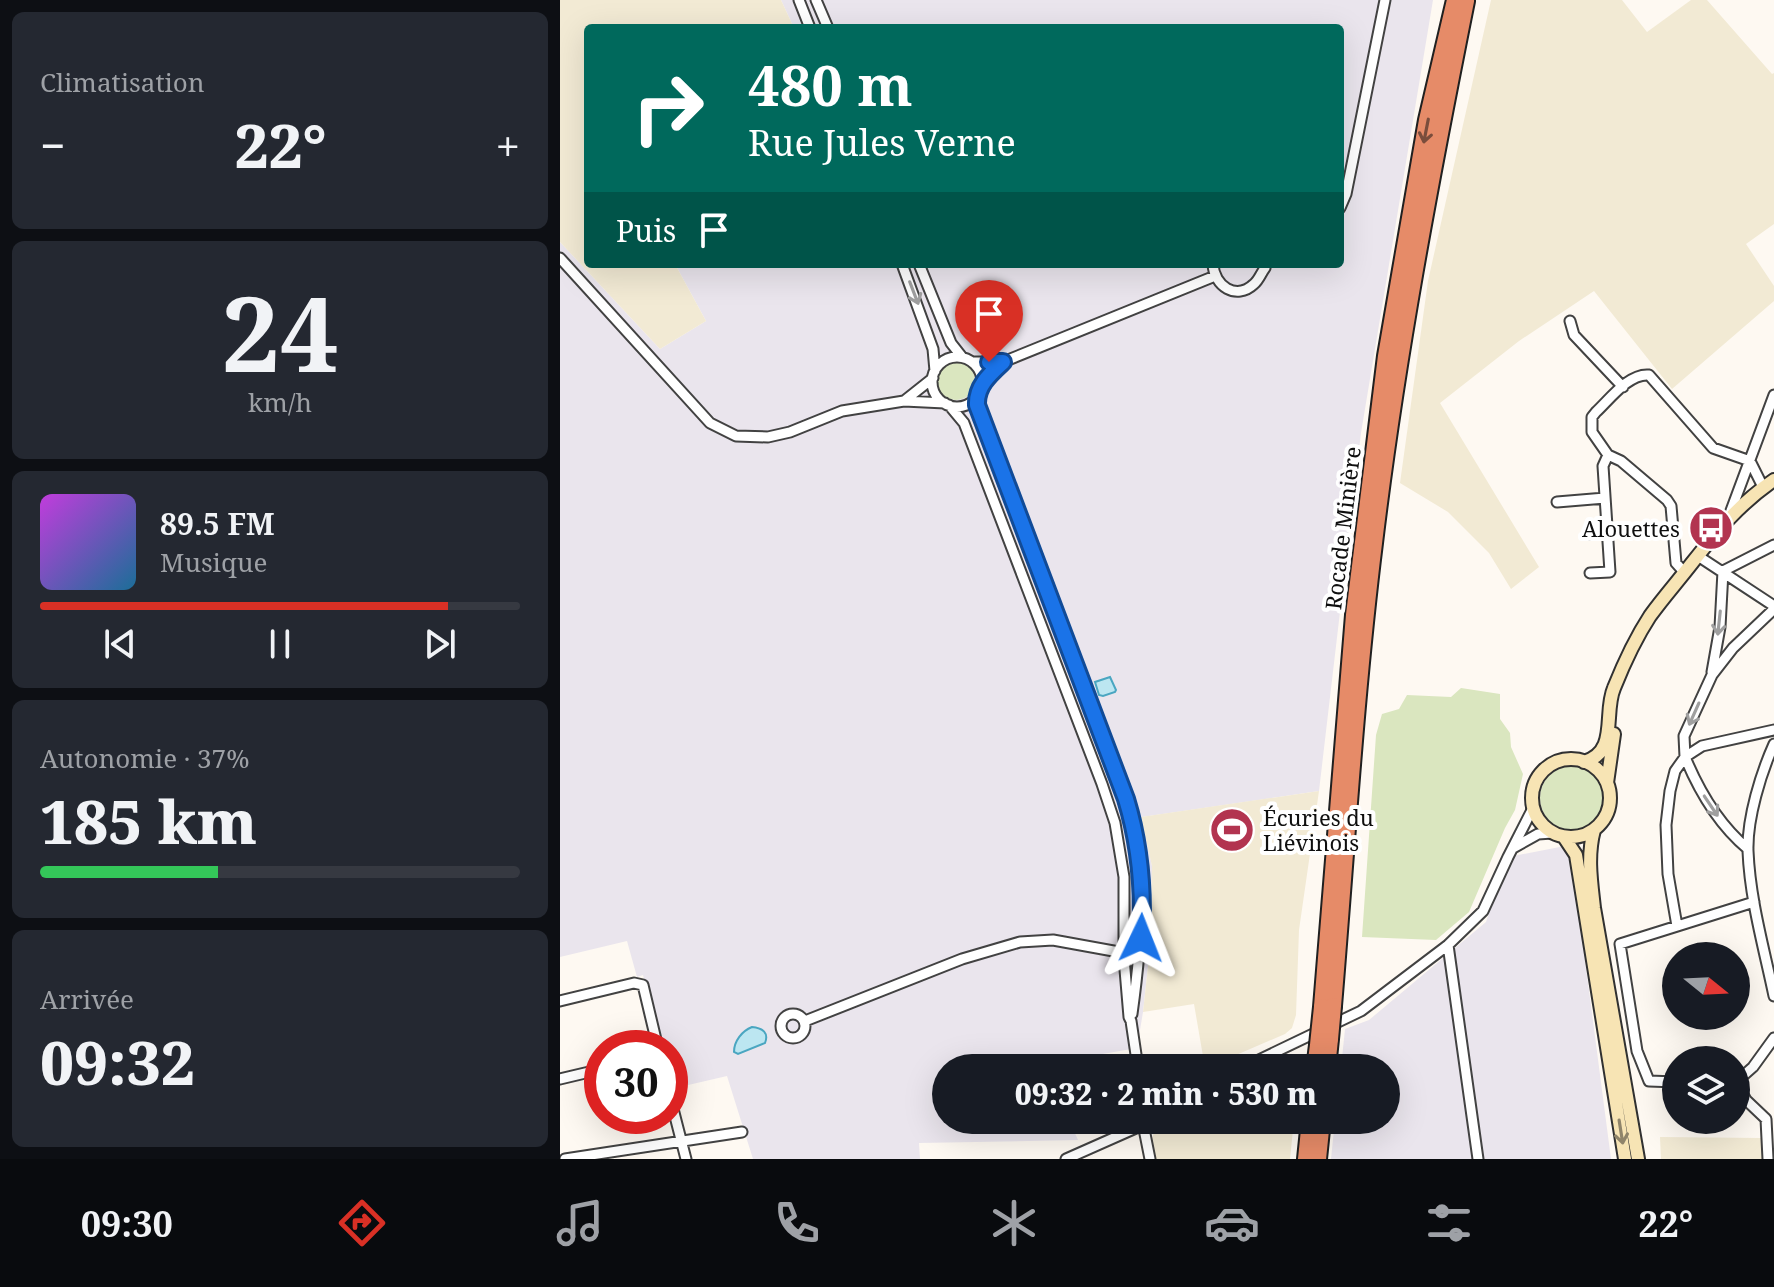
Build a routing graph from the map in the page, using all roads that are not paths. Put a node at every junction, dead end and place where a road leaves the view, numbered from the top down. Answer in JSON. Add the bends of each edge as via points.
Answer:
{"nodes":[{"id":1,"x":799,"y":0,"type":"edge"},
{"id":2,"x":816,"y":0,"type":"edge"},
{"id":3,"x":1385,"y":0,"type":"edge"},
{"id":4,"x":1455,"y":0,"type":"edge"},
{"id":5,"x":1466,"y":0,"type":"edge"},
{"id":6,"x":808,"y":24,"type":"edge"},
{"id":7,"x":826,"y":24,"type":"edge"},
{"id":8,"x":1344,"y":199,"type":"edge"},
{"id":9,"x":560,"y":258,"type":"edge"},
{"id":10,"x":903,"y":268,"type":"edge"},
{"id":11,"x":921,"y":268,"type":"edge"},
{"id":12,"x":1214,"y":268,"type":"edge"},
{"id":13,"x":1264,"y":268,"type":"edge"},
{"id":14,"x":1215,"y":276,"type":"junction"},
{"id":15,"x":1570,"y":321,"type":"dead end"},
{"id":16,"x":962,"y":357,"type":"junction"},
{"id":17,"x":972,"y":362,"type":"junction"},
{"id":18,"x":1003,"y":362,"type":"junction"},
{"id":19,"x":934,"y":375,"type":"junction"},
{"id":20,"x":982,"y":384,"type":"junction"},
{"id":21,"x":1623,"y":387,"type":"junction"},
{"id":22,"x":1774,"y":395,"type":"edge"},
{"id":23,"x":976,"y":398,"type":"junction"},
{"id":24,"x":904,"y":401,"type":"junction"},
{"id":25,"x":947,"y":404,"type":"junction"},
{"id":26,"x":1608,"y":455,"type":"junction"},
{"id":27,"x":1750,"y":461,"type":"junction"},
{"id":28,"x":1742,"y":480,"type":"junction"},
{"id":29,"x":1763,"y":487,"type":"edge"},
{"id":30,"x":1605,"y":498,"type":"junction"},
{"id":31,"x":1557,"y":502,"type":"dead end"},
{"id":32,"x":1728,"y":519,"type":"junction"},
{"id":33,"x":1608,"y":533,"type":"junction"},
{"id":34,"x":1589,"y":534,"type":"dead end"},
{"id":35,"x":1774,"y":545,"type":"edge"},
{"id":36,"x":1698,"y":556,"type":"junction"},
{"id":37,"x":1723,"y":571,"type":"junction"},
{"id":38,"x":1684,"y":572,"type":"junction"},
{"id":39,"x":1590,"y":573,"type":"dead end"},
{"id":40,"x":1774,"y":607,"type":"edge"},
{"id":41,"x":1712,"y":675,"type":"junction"},
{"id":42,"x":1618,"y":678,"type":"junction"},
{"id":43,"x":1774,"y":730,"type":"edge"},
{"id":44,"x":1774,"y":744,"type":"edge"},
{"id":45,"x":1685,"y":757,"type":"junction"},
{"id":46,"x":1584,"y":762,"type":"junction"},
{"id":47,"x":1607,"y":783,"type":"junction"},
{"id":48,"x":1533,"y":808,"type":"junction"},
{"id":49,"x":1133,"y":820,"type":"junction"},
{"id":50,"x":1115,"y":823,"type":"junction"},
{"id":51,"x":1594,"y":830,"type":"junction"},
{"id":52,"x":1558,"y":835,"type":"junction"},
{"id":53,"x":1513,"y":848,"type":"junction"},
{"id":54,"x":1748,"y":849,"type":"junction"},
{"id":55,"x":1754,"y":902,"type":"junction"},
{"id":56,"x":1677,"y":926,"type":"junction"},
{"id":57,"x":1448,"y":945,"type":"junction"},
{"id":58,"x":1125,"y":951,"type":"junction"},
{"id":59,"x":1140,"y":951,"type":"junction"},
{"id":60,"x":1773,"y":989,"type":"edge"},
{"id":61,"x":560,"y":1001,"type":"edge"},
{"id":62,"x":1328,"y":1006,"type":"junction"},
{"id":63,"x":805,"y":1021,"type":"dead end"},
{"id":64,"x":1131,"y":1021,"type":"junction"},
{"id":65,"x":654,"y":1030,"type":"edge"},
{"id":66,"x":1774,"y":1038,"type":"edge"},
{"id":67,"x":1324,"y":1042,"type":"junction"},
{"id":68,"x":1136,"y":1054,"type":"edge"},
{"id":69,"x":1271,"y":1054,"type":"edge"},
{"id":70,"x":1320,"y":1054,"type":"edge"},
{"id":71,"x":1325,"y":1054,"type":"edge"},
{"id":72,"x":1750,"y":1070,"type":"edge"},
{"id":73,"x":584,"y":1073,"type":"edge"},
{"id":74,"x":560,"y":1079,"type":"edge"},
{"id":75,"x":1662,"y":1081,"type":"edge"},
{"id":76,"x":1750,"y":1103,"type":"edge"},
{"id":77,"x":1770,"y":1119,"type":"edge"},
{"id":78,"x":742,"y":1132,"type":"dead end"},
{"id":79,"x":679,"y":1134,"type":"edge"},
{"id":80,"x":1122,"y":1134,"type":"edge"},
{"id":81,"x":1147,"y":1134,"type":"edge"},
{"id":82,"x":1309,"y":1134,"type":"edge"},
{"id":83,"x":1321,"y":1134,"type":"edge"},
{"id":84,"x":681,"y":1141,"type":"junction"},
{"id":85,"x":565,"y":1159,"type":"edge"},
{"id":86,"x":686,"y":1159,"type":"edge"},
{"id":87,"x":1066,"y":1159,"type":"edge"},
{"id":88,"x":1150,"y":1159,"type":"edge"},
{"id":89,"x":1306,"y":1159,"type":"edge"},
{"id":90,"x":1318,"y":1159,"type":"edge"},
{"id":91,"x":1478,"y":1159,"type":"edge"},
{"id":92,"x":1625,"y":1159,"type":"edge"},
{"id":93,"x":1638,"y":1159,"type":"edge"},
{"id":94,"x":1768,"y":1159,"type":"edge"}],
"edges":[{"from":1,"to":6,"type":"street"},
{"from":2,"to":7,"type":"street"},
{"from":3,"to":8,"type":"street"},
{"from":4,"to":62,"type":"highway","name":"Rocade Minière","one_way":true,"via":[[1427,120],[1384,372],[1354,615]]},
{"from":5,"to":62,"type":"highway","name":"Rocade Minière","via":[[1397,374],[1376,529]]},
{"from":9,"to":24,"type":"street","via":[[710,423],[736,436],[768,437],[842,411]]},
{"from":10,"to":19,"type":"street","one_way":true,"via":[[933,349]]},
{"from":11,"to":16,"type":"street","via":[[951,343]]},
{"from":12,"to":14,"type":"street"},
{"from":13,"to":14,"type":"street","via":[[1243,290],[1226,288]]},
{"from":14,"to":18,"type":"street"},
{"from":15,"to":21,"type":"street","via":[[1574,335]]},
{"from":16,"to":17,"type":"street"},
{"from":16,"to":19,"type":"street","via":[[938,366]]},
{"from":17,"to":18,"type":"street"},
{"from":17,"to":20,"type":"street"},
{"from":18,"to":20,"type":"street"},
{"from":19,"to":24,"type":"street"},
{"from":19,"to":25,"type":"street","via":[[935,392]]},
{"from":20,"to":23,"type":"street"},
{"from":21,"to":26,"type":"street","via":[[1592,417],[1592,432]]},
{"from":21,"to":27,"type":"street","via":[[1634,377],[1649,375],[1713,448]]},
{"from":22,"to":27,"type":"street"},
{"from":23,"to":25,"type":"street","via":[[966,405]]},
{"from":23,"to":49,"type":"street"},
{"from":24,"to":25,"type":"street"},
{"from":25,"to":50,"type":"street","via":[[964,423]]},
{"from":26,"to":30,"type":"street","via":[[1603,466]]},
{"from":26,"to":38,"type":"street","via":[[1671,506],[1676,563]]},
{"from":27,"to":28,"type":"street"},
{"from":27,"to":29,"type":"street"},
{"from":28,"to":29,"type":"street"},
{"from":28,"to":32,"type":"street"},
{"from":29,"to":32,"type":"main road"},
{"from":30,"to":31,"type":"street"},
{"from":30,"to":33,"type":"street"},
{"from":32,"to":36,"type":"main road"},
{"from":33,"to":34,"type":"street"},
{"from":33,"to":39,"type":"street","via":[[1610,572]]},
{"from":35,"to":37,"type":"street"},
{"from":36,"to":37,"type":"street"},
{"from":36,"to":38,"type":"main road"},
{"from":37,"to":40,"type":"street"},
{"from":37,"to":41,"type":"street","one_way":true},
{"from":38,"to":42,"type":"main road","via":[[1650,616]]},
{"from":40,"to":41,"type":"street"},
{"from":41,"to":45,"type":"street","one_way":true,"via":[[1684,736]]},
{"from":42,"to":46,"type":"main road","via":[[1602,751]]},
{"from":42,"to":47,"type":"main road"},
{"from":43,"to":45,"type":"street","via":[[1702,746]]},
{"from":44,"to":54,"type":"street","via":[[1756,796]]},
{"from":45,"to":54,"type":"street","one_way":true,"via":[[1713,809]]},
{"from":45,"to":56,"type":"street","via":[[1675,771],[1666,825]]},
{"from":46,"to":47,"type":"main road"},
{"from":46,"to":48,"type":"main road","via":[[1557,762],[1542,772],[1533,788]]},
{"from":47,"to":51,"type":"main road","via":[[1610,803]]},
{"from":48,"to":52,"type":"main road","via":[[1540,822]]},
{"from":48,"to":53,"type":"street"},
{"from":49,"to":50,"type":"street"},
{"from":49,"to":59,"type":"street","via":[[1140,859]]},
{"from":50,"to":58,"type":"street","via":[[1124,877]]},
{"from":51,"to":52,"type":"main road","via":[[1575,837]]},
{"from":51,"to":93,"type":"main road","via":[[1594,908]]},
{"from":52,"to":53,"type":"street","via":[[1538,834]]},
{"from":52,"to":92,"type":"main road","one_way":true,"via":[[1576,855]]},
{"from":53,"to":57,"type":"street","via":[[1483,911]]},
{"from":54,"to":55,"type":"street"},
{"from":55,"to":56,"type":"street"},
{"from":55,"to":60,"type":"street"},
{"from":56,"to":75,"type":"street","via":[[1620,944],[1637,1051],[1649,1081]]},
{"from":57,"to":69,"type":"street","via":[[1361,1011]]},
{"from":57,"to":91,"type":"street"},
{"from":58,"to":59,"type":"street"},
{"from":58,"to":63,"type":"street","via":[[1053,940],[1020,942],[962,959]]},
{"from":58,"to":64,"type":"street"},
{"from":59,"to":64,"type":"street"},
{"from":61,"to":65,"type":"street","via":[[643,985]]},
{"from":62,"to":67,"type":"highway","name":"Rocade Minière","bridge":true},
{"from":64,"to":68,"type":"street"},
{"from":66,"to":72,"type":"street"},
{"from":67,"to":70,"type":"highway","name":"Rocade Minière"},
{"from":67,"to":71,"type":"highway","name":"Rocade Minière"},
{"from":73,"to":74,"type":"street"},
{"from":76,"to":77,"type":"street"},
{"from":77,"to":94,"type":"street"},
{"from":78,"to":84,"type":"street"},
{"from":79,"to":84,"type":"street"},
{"from":80,"to":87,"type":"street"},
{"from":81,"to":88,"type":"street"},
{"from":82,"to":89,"type":"highway"},
{"from":83,"to":90,"type":"highway"},
{"from":84,"to":85,"type":"street"},
{"from":84,"to":86,"type":"street"}]}
